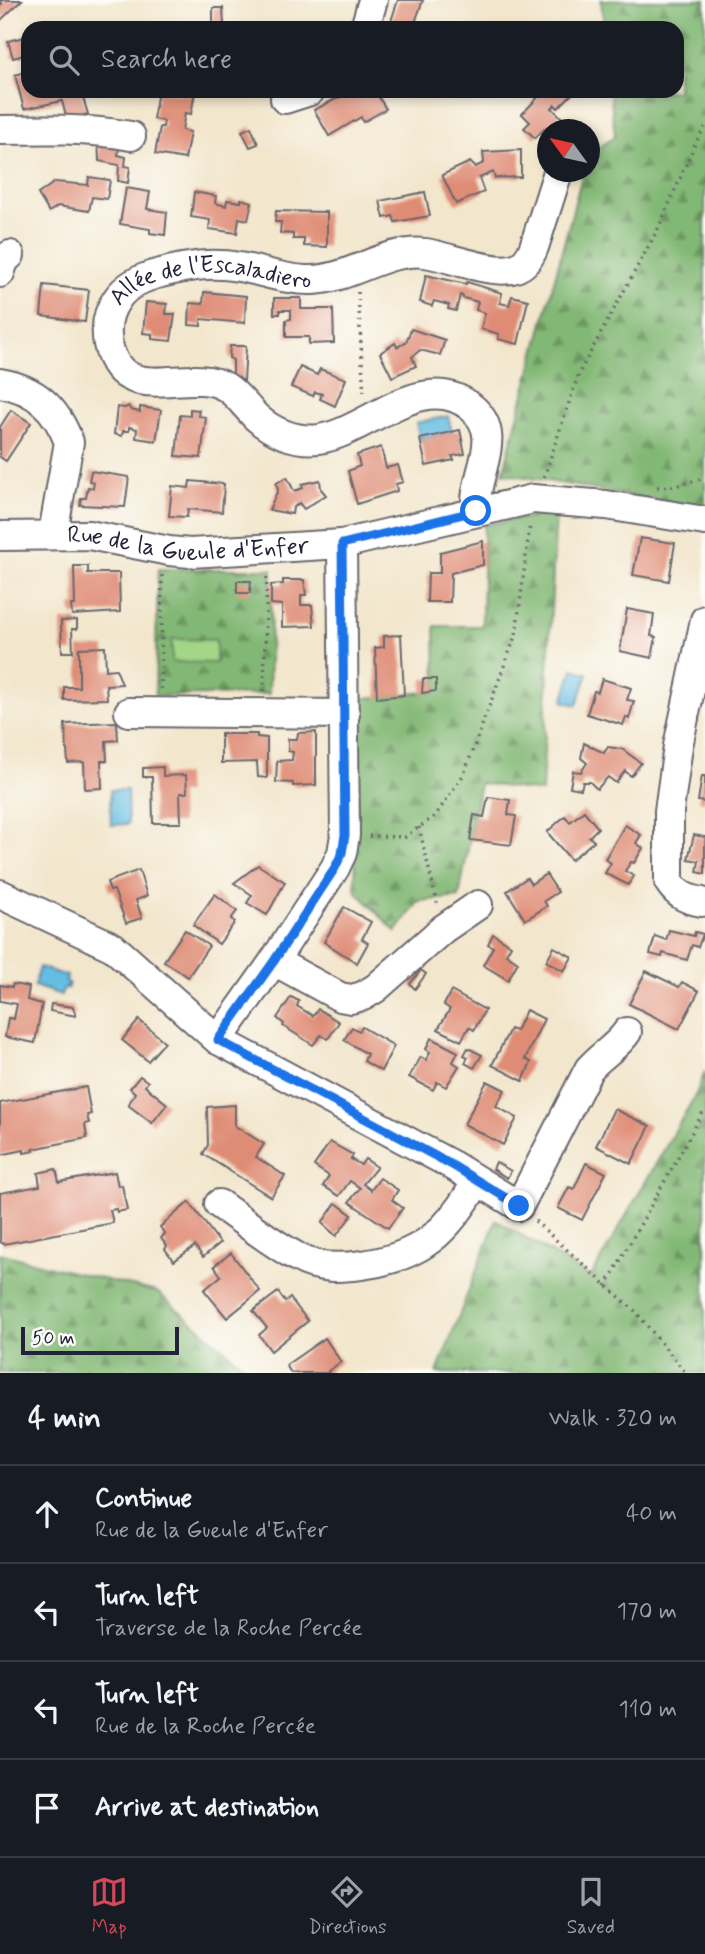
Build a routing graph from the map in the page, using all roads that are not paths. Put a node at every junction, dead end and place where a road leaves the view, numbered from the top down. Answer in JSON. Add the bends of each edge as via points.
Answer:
{"nodes":[{"id":1,"x":373,"y":0,"type":"edge"},
{"id":2,"x":367,"y":21,"type":"edge"},
{"id":3,"x":0,"y":130,"type":"edge"},
{"id":4,"x":131,"y":135,"type":"dead end"},
{"id":5,"x":555,"y":182,"type":"edge"},
{"id":6,"x":0,"y":383,"type":"edge"},
{"id":7,"x":476,"y":511,"type":"junction"},
{"id":8,"x":705,"y":521,"type":"edge"},
{"id":9,"x":53,"y":534,"type":"junction"},
{"id":10,"x":0,"y":536,"type":"edge"},
{"id":11,"x":342,"y":544,"type":"junction"},
{"id":12,"x":705,"y":620,"type":"edge"},
{"id":13,"x":129,"y":712,"type":"dead end"},
{"id":14,"x":345,"y":714,"type":"junction"},
{"id":15,"x":0,"y":894,"type":"edge"},
{"id":16,"x":702,"y":902,"type":"dead end"},
{"id":17,"x":478,"y":905,"type":"dead end"},
{"id":18,"x":274,"y":961,"type":"junction"},
{"id":19,"x":627,"y":1032,"type":"dead end"},
{"id":20,"x":218,"y":1040,"type":"junction"},
{"id":21,"x":477,"y":1181,"type":"junction"},
{"id":22,"x":219,"y":1204,"type":"dead end"}],
"edges":[{"from":1,"to":2,"type":"street"},
{"from":3,"to":4,"type":"street","via":[[49,128]]},
{"from":5,"to":7,"type":"street","name":"Allée de l'Escaladiero","via":[[534,247],[519,267],[499,270],[408,253],[310,280],[205,264],[136,281],[117,297],[108,316],[106,336],[114,361],[131,377],[159,383],[198,380],[225,387],[258,419],[296,438],[317,439],[349,430],[426,395],[440,394],[469,405],[485,424],[487,434]]},
{"from":6,"to":9,"type":"street","via":[[19,386],[43,400],[66,433],[69,442]]},
{"from":7,"to":8,"type":"street","name":"Rue de la Gueule d'Enfer","via":[[533,499]]},
{"from":7,"to":11,"type":"street","name":"Rue de la Gueule d'Enfer"},
{"from":9,"to":10,"type":"street","name":"Rue de la Gueule d'Enfer"},
{"from":9,"to":11,"type":"street","name":"Rue de la Gueule d'Enfer","via":[[89,535],[163,550],[213,552]]},
{"from":11,"to":14,"type":"street"},
{"from":12,"to":16,"type":"street","via":[[669,811],[669,882],[684,898]]},
{"from":13,"to":14,"type":"street"},
{"from":14,"to":18,"type":"street","via":[[342,853]]},
{"from":15,"to":20,"type":"street","via":[[113,947]]},
{"from":17,"to":18,"type":"street","via":[[363,996],[340,997]]},
{"from":18,"to":20,"type":"street"},
{"from":19,"to":21,"type":"street","via":[[589,1069],[519,1206]]},
{"from":20,"to":21,"type":"street"},
{"from":21,"to":22,"type":"street","via":[[447,1225],[410,1253],[390,1261],[337,1269],[301,1260]]}]}
